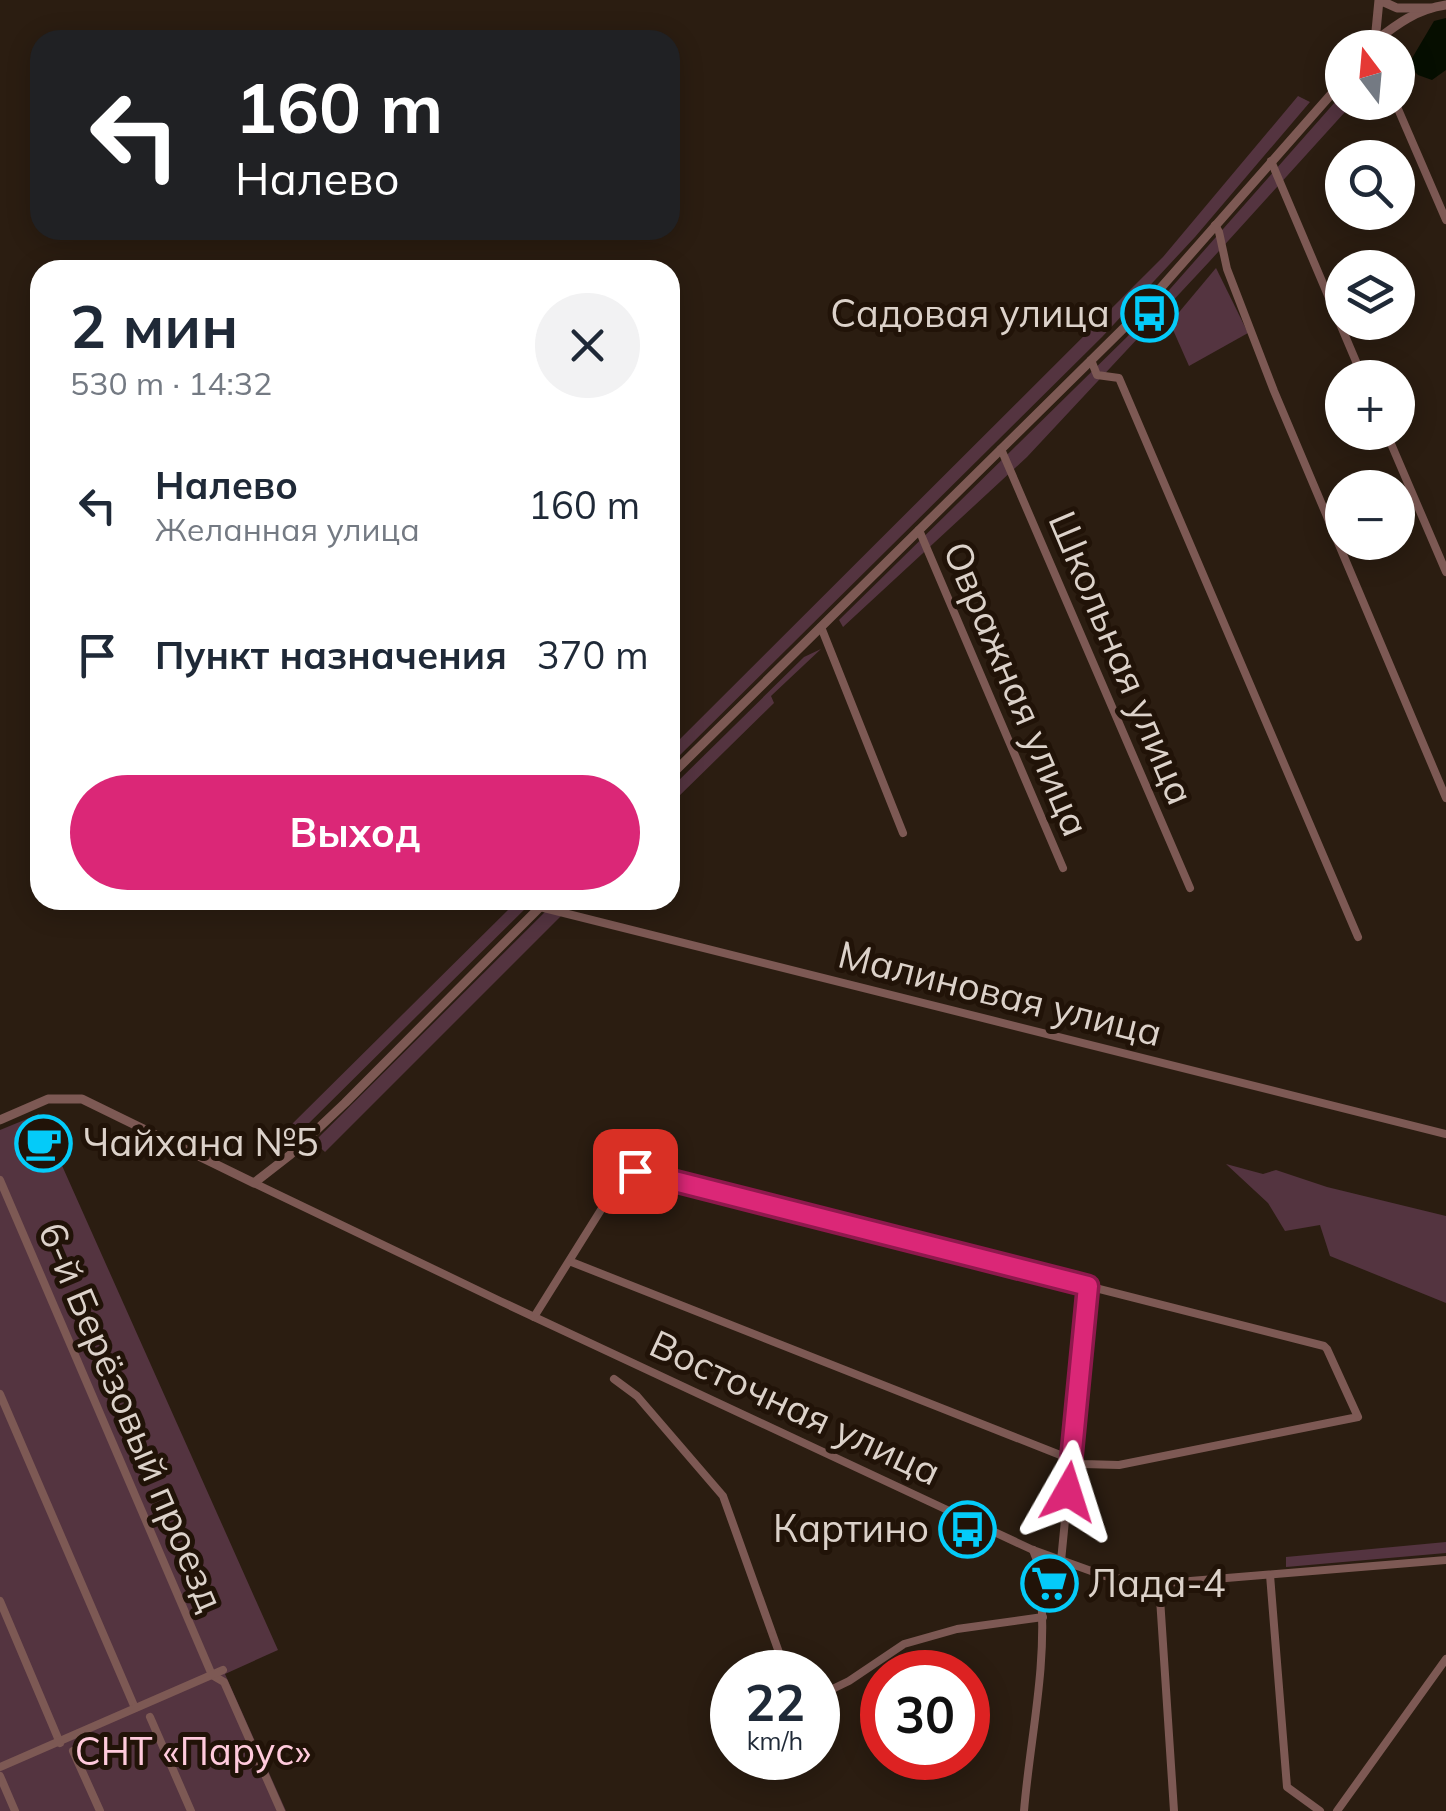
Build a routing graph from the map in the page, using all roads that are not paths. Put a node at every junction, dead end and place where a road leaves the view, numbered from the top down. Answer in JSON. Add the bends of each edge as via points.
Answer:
{"nodes":[{"id":1,"x":1446,"y":6,"type":"edge"},
{"id":2,"x":1430,"y":8,"type":"junction"},
{"id":3,"x":1375,"y":30,"type":"edge"},
{"id":4,"x":1392,"y":30,"type":"edge"},
{"id":5,"x":1325,"y":101,"type":"edge"},
{"id":6,"x":1404,"y":120,"type":"edge"},
{"id":7,"x":1270,"y":162,"type":"junction"},
{"id":8,"x":1446,"y":220,"type":"edge"},
{"id":9,"x":1214,"y":226,"type":"junction"},
{"id":10,"x":1090,"y":360,"type":"junction"},
{"id":11,"x":1355,"y":360,"type":"edge"},
{"id":12,"x":1001,"y":448,"type":"junction"},
{"id":13,"x":1394,"y":450,"type":"edge"},
{"id":14,"x":919,"y":530,"type":"junction"},
{"id":15,"x":1446,"y":572,"type":"edge"},
{"id":16,"x":821,"y":627,"type":"junction"},
{"id":17,"x":680,"y":766,"type":"edge"},
{"id":18,"x":1446,"y":798,"type":"edge"},
{"id":19,"x":903,"y":832,"type":"dead end"},
{"id":20,"x":1063,"y":868,"type":"dead end"},
{"id":21,"x":1190,"y":888,"type":"dead end"},
{"id":22,"x":537,"y":910,"type":"edge"},
{"id":23,"x":567,"y":910,"type":"edge"},
{"id":24,"x":1358,"y":936,"type":"dead end"},
{"id":25,"x":0,"y":1120,"type":"edge"},
{"id":26,"x":1446,"y":1134,"type":"edge"},
{"id":27,"x":0,"y":1180,"type":"edge"},
{"id":28,"x":254,"y":1183,"type":"junction"},
{"id":29,"x":568,"y":1261,"type":"junction"},
{"id":30,"x":1088,"y":1286,"type":"junction"},
{"id":31,"x":534,"y":1317,"type":"junction"},
{"id":32,"x":614,"y":1378,"type":"dead end"},
{"id":33,"x":0,"y":1394,"type":"edge"},
{"id":34,"x":1072,"y":1460,"type":"junction"},
{"id":35,"x":1033,"y":1550,"type":"junction"},
{"id":36,"x":1446,"y":1560,"type":"edge"},
{"id":37,"x":1060,"y":1561,"type":"junction"},
{"id":38,"x":1270,"y":1575,"type":"junction"},
{"id":39,"x":1160,"y":1584,"type":"junction"},
{"id":40,"x":0,"y":1602,"type":"edge"},
{"id":41,"x":1043,"y":1617,"type":"junction"},
{"id":42,"x":778,"y":1650,"type":"edge"},
{"id":43,"x":1446,"y":1659,"type":"edge"},
{"id":44,"x":223,"y":1670,"type":"dead end"},
{"id":45,"x":212,"y":1676,"type":"junction"},
{"id":46,"x":840,"y":1685,"type":"edge"},
{"id":47,"x":135,"y":1708,"type":"junction"},
{"id":48,"x":150,"y":1717,"type":"dead end"},
{"id":49,"x":60,"y":1743,"type":"junction"},
{"id":50,"x":73,"y":1751,"type":"dead end"},
{"id":51,"x":0,"y":1767,"type":"edge"},
{"id":52,"x":0,"y":1776,"type":"edge"},
{"id":53,"x":15,"y":1811,"type":"edge"},
{"id":54,"x":100,"y":1811,"type":"edge"},
{"id":55,"x":191,"y":1811,"type":"edge"},
{"id":56,"x":281,"y":1811,"type":"edge"},
{"id":57,"x":1024,"y":1811,"type":"edge"},
{"id":58,"x":1174,"y":1811,"type":"edge"},
{"id":59,"x":1320,"y":1811,"type":"edge"},
{"id":60,"x":1337,"y":1811,"type":"edge"}],
"edges":[{"from":1,"to":2,"type":"street"},
{"from":2,"to":3,"type":"street","via":[[1397,8],[1379,0]]},
{"from":2,"to":4,"type":"street"},
{"from":5,"to":7,"type":"street"},
{"from":6,"to":8,"type":"street"},
{"from":7,"to":9,"type":"street"},
{"from":7,"to":11,"type":"street"},
{"from":9,"to":10,"type":"street"},
{"from":9,"to":18,"type":"street","via":[[1274,391]]},
{"from":10,"to":12,"type":"street"},
{"from":10,"to":24,"type":"street","via":[[1098,376],[1119,378]]},
{"from":12,"to":14,"type":"street"},
{"from":12,"to":21,"type":"street","name":"Школьная улица"},
{"from":13,"to":15,"type":"street"},
{"from":14,"to":16,"type":"street"},
{"from":14,"to":20,"type":"street","name":"Овражная улица"},
{"from":16,"to":17,"type":"street"},
{"from":16,"to":19,"type":"street"},
{"from":22,"to":28,"type":"street","via":[[345,1103]]},
{"from":23,"to":26,"type":"street","name":"Малиновая улица"},
{"from":25,"to":28,"type":"street","via":[[48,1099],[82,1098]]},
{"from":27,"to":45,"type":"street","name":"6-й Берёзовый проезд"},
{"from":28,"to":31,"type":"street","name":"Восточная улица"},
{"from":29,"to":30,"type":"street","via":[[619,1181],[635,1171]]},
{"from":29,"to":31,"type":"street"},
{"from":29,"to":34,"type":"street"},
{"from":30,"to":34,"type":"street"},
{"from":30,"to":34,"type":"street","via":[[1327,1349],[1358,1417],[1119,1465]]},
{"from":31,"to":35,"type":"street","name":"Восточная улица"},
{"from":32,"to":42,"type":"street","via":[[723,1496]]},
{"from":33,"to":47,"type":"street"},
{"from":34,"to":37,"type":"street"},
{"from":35,"to":37,"type":"street","name":"Восточная улица"},
{"from":35,"to":41,"type":"street"},
{"from":36,"to":38,"type":"street","name":"Восточная улица"},
{"from":37,"to":39,"type":"street","name":"Восточная улица"},
{"from":38,"to":39,"type":"street","name":"Восточная улица"},
{"from":38,"to":59,"type":"street","via":[[1287,1788]]},
{"from":39,"to":58,"type":"street"},
{"from":40,"to":49,"type":"street"},
{"from":41,"to":46,"type":"street","via":[[904,1644]]},
{"from":41,"to":57,"type":"street"},
{"from":43,"to":60,"type":"street"},
{"from":44,"to":45,"type":"street"},
{"from":45,"to":47,"type":"street"},
{"from":45,"to":56,"type":"street","via":[[224,1682]]},
{"from":47,"to":49,"type":"street"},
{"from":48,"to":55,"type":"street"},
{"from":49,"to":51,"type":"street"},
{"from":50,"to":54,"type":"street"},
{"from":52,"to":53,"type":"street"}]}
